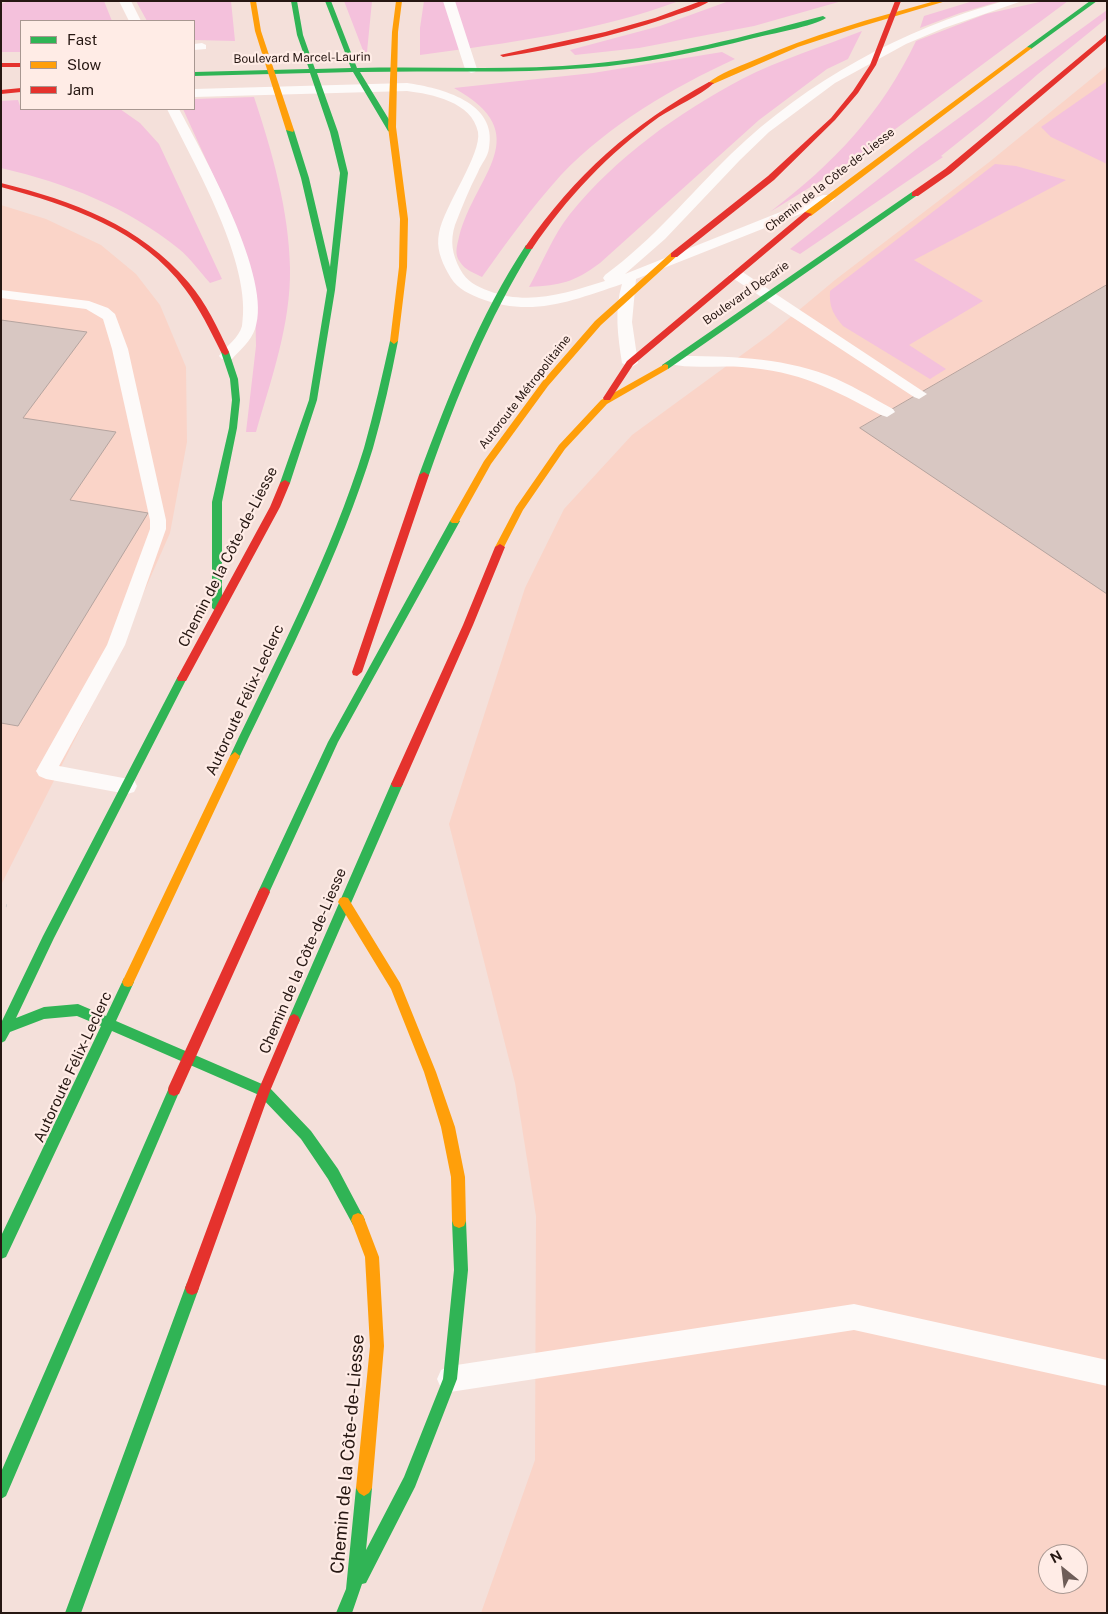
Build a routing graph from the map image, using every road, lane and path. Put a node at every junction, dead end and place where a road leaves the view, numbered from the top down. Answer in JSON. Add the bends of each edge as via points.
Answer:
{"nodes":[{"id":1,"x":125,"y":1,"type":"edge"},
{"id":2,"x":253,"y":1,"type":"edge"},
{"id":3,"x":294,"y":1,"type":"edge"},
{"id":4,"x":328,"y":1,"type":"edge"},
{"id":5,"x":399,"y":1,"type":"edge"},
{"id":6,"x":449,"y":1,"type":"edge"},
{"id":7,"x":706,"y":1,"type":"edge"},
{"id":8,"x":898,"y":1,"type":"edge"},
{"id":9,"x":943,"y":1,"type":"edge"},
{"id":10,"x":1017,"y":1,"type":"edge"},
{"id":11,"x":1094,"y":1,"type":"edge"},
{"id":12,"x":832,"y":16,"type":"dead end"},
{"id":13,"x":134,"y":20,"type":"edge"},
{"id":14,"x":1107,"y":36,"type":"edge"},
{"id":15,"x":1,"y":65,"type":"edge"},
{"id":16,"x":20,"y":65,"type":"edge"},
{"id":17,"x":470,"y":65,"type":"junction"},
{"id":18,"x":195,"y":74,"type":"edge"},
{"id":19,"x":20,"y":90,"type":"edge"},
{"id":20,"x":1,"y":92,"type":"edge"},
{"id":21,"x":195,"y":93,"type":"edge"},
{"id":22,"x":174,"y":110,"type":"edge"},
{"id":23,"x":392,"y":131,"type":"junction"},
{"id":24,"x":1,"y":185,"type":"edge"},
{"id":25,"x":828,"y":198,"type":"junction"},
{"id":26,"x":642,"y":252,"type":"junction"},
{"id":27,"x":736,"y":274,"type":"junction"},
{"id":28,"x":632,"y":276,"type":"junction"},
{"id":29,"x":331,"y":290,"type":"junction"},
{"id":30,"x":584,"y":292,"type":"junction"},
{"id":31,"x":1,"y":294,"type":"edge"},
{"id":32,"x":767,"y":294,"type":"junction"},
{"id":33,"x":227,"y":356,"type":"junction"},
{"id":34,"x":675,"y":361,"type":"junction"},
{"id":35,"x":630,"y":362,"type":"junction"},
{"id":36,"x":920,"y":394,"type":"dead end"},
{"id":37,"x":604,"y":402,"type":"junction"},
{"id":38,"x":887,"y":412,"type":"dead end"},
{"id":39,"x":217,"y":611,"type":"junction"},
{"id":40,"x":468,"y":625,"type":"joint"},
{"id":41,"x":333,"y":742,"type":"junction"},
{"id":42,"x":127,"y":786,"type":"junction"},
{"id":43,"x":344,"y":902,"type":"junction"},
{"id":44,"x":1,"y":905,"type":"edge"},
{"id":45,"x":8,"y":906,"type":"dead end"},
{"id":46,"x":4,"y":1032,"type":"edge"},
{"id":47,"x":264,"y":1091,"type":"junction"},
{"id":48,"x":1,"y":1252,"type":"edge"},
{"id":49,"x":1107,"y":1373,"type":"edge"},
{"id":50,"x":450,"y":1379,"type":"junction"},
{"id":51,"x":1,"y":1491,"type":"edge"},
{"id":52,"x":354,"y":1588,"type":"junction"},
{"id":53,"x":72,"y":1613,"type":"edge"},
{"id":54,"x":344,"y":1613,"type":"edge"}],
"edges":[{"from":1,"to":13,"type":"lane"},
{"from":2,"to":29,"type":"main road","name":"Chemin de la Côte-de-Liesse","via":[[263,47],[305,178]]},
{"from":3,"to":29,"type":"main road","via":[[304,45],[339,146],[344,172]]},
{"from":4,"to":23,"type":"main road","via":[[352,65]]},
{"from":5,"to":23,"type":"main road"},
{"from":6,"to":17,"type":"lane"},
{"from":7,"to":17,"type":"main road","via":[[608,34],[491,57]]},
{"from":8,"to":41,"type":"main road","name":"Autoroute Métropolitaine","via":[[881,49],[865,80],[821,132],[771,178],[625,298],[570,354],[508,432],[487,463]]},
{"from":9,"to":41,"type":"main road","via":[[794,46],[686,97],[646,123],[602,160],[562,201],[529,245],[501,291],[474,346],[431,455]]},
{"from":10,"to":26,"type":"lane","via":[[967,15],[909,37],[813,92],[736,156]]},
{"from":11,"to":25,"type":"main road","name":"Chemin de la Côte-de-Liesse"},
{"from":12,"to":17,"type":"main road","via":[[745,40],[676,54],[554,68]]},
{"from":14,"to":32,"type":"main road","name":"Boulevard Décarie","via":[[948,170]]},
{"from":15,"to":16,"type":"main road"},
{"from":17,"to":18,"type":"main road","name":"Boulevard Marcel-Laurin"},
{"from":19,"to":20,"type":"main road"},
{"from":21,"to":30,"type":"lane","via":[[407,87],[431,90],[456,99],[478,119],[484,147],[453,211],[445,236],[446,256],[454,275],[470,289],[504,302],[551,302]]},
{"from":22,"to":33,"type":"lane","via":[[238,246],[249,290],[249,328]]},
{"from":23,"to":48,"type":"main road","name":"Autoroute Félix-Leclerc","via":[[403,199],[403,274],[390,373],[363,468],[316,583]]},
{"from":24,"to":33,"type":"main road","via":[[93,212],[151,246],[197,295]]},
{"from":25,"to":27,"type":"main road","name":"Chemin de la Côte-de-Liesse"},
{"from":25,"to":28,"type":"lane"},
{"from":26,"to":28,"type":"lane"},
{"from":26,"to":30,"type":"lane","via":[[615,274]]},
{"from":27,"to":32,"type":"lane"},
{"from":27,"to":35,"type":"main road","name":"Chemin de la Côte-de-Liesse"},
{"from":28,"to":30,"type":"lane"},
{"from":28,"to":35,"type":"lane","via":[[626,305]]},
{"from":29,"to":39,"type":"main road","name":"Chemin de la Côte-de-Liesse","via":[[320,366],[296,455],[275,507]]},
{"from":31,"to":42,"type":"lane","via":[[95,307],[110,317],[120,349],[158,529],[116,645],[46,771]]},
{"from":32,"to":34,"type":"main road","name":"Boulevard Décarie"},
{"from":32,"to":36,"type":"lane"},
{"from":33,"to":39,"type":"main road","via":[[235,400],[218,499]]},
{"from":34,"to":37,"type":"main road","name":"Boulevard Décarie"},
{"from":34,"to":38,"type":"lane","via":[[756,365],[810,374]]},
{"from":35,"to":37,"type":"main road","name":"Chemin de la Côte-de-Liesse"},
{"from":37,"to":40,"type":"main road","name":"Boulevard Décarie","via":[[562,447],[520,509],[495,557]]},
{"from":39,"to":42,"type":"main road","name":"Chemin de la Côte-de-Liesse"},
{"from":40,"to":43,"type":"main road","name":"Chemin de la Côte-de-Liesse"},
{"from":41,"to":51,"type":"main road","via":[[158,1124]]},
{"from":42,"to":46,"type":"main road","name":"Chemin de la Côte-de-Liesse","via":[[49,936]]},
{"from":43,"to":47,"type":"main road","name":"Chemin de la Côte-de-Liesse"},
{"from":43,"to":50,"type":"main road","via":[[396,987],[448,1127],[458,1177],[461,1270]]},
{"from":44,"to":45,"type":"path"},
{"from":46,"to":47,"type":"main road","via":[[44,1013],[78,1010]]},
{"from":47,"to":52,"type":"main road","name":"Chemin de la Côte-de-Liesse","via":[[306,1135],[333,1174],[362,1228],[372,1257],[377,1346]]},
{"from":47,"to":53,"type":"main road","name":"Chemin de la Côte-de-Liesse"},
{"from":49,"to":50,"type":"lane","via":[[854,1317]]},
{"from":50,"to":52,"type":"main road","via":[[410,1482]]},
{"from":52,"to":54,"type":"main road","name":"Chemin de la Côte-de-Liesse"}]}
